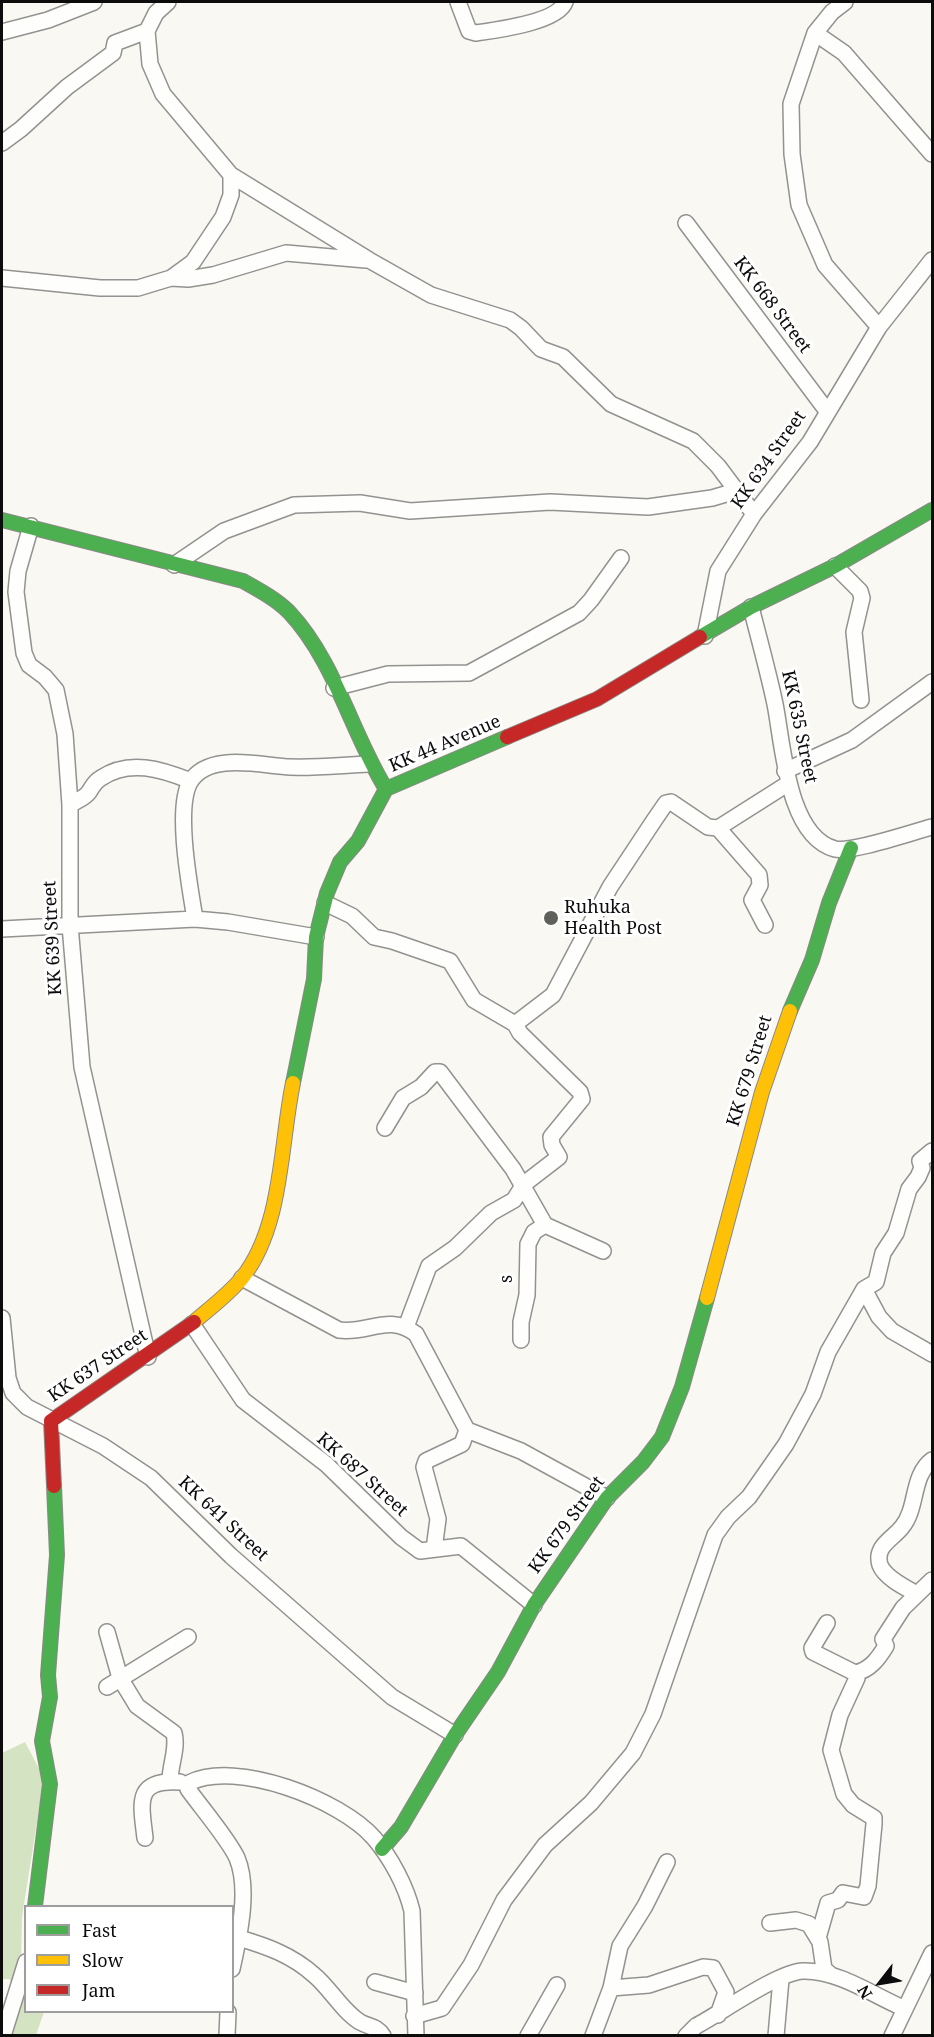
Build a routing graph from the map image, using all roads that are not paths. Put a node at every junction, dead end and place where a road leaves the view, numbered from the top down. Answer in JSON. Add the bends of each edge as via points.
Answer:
{"nodes":[{"id":1,"x":94,"y":2,"type":"edge"},
{"id":2,"x":168,"y":2,"type":"edge"},
{"id":3,"x":458,"y":2,"type":"edge"},
{"id":4,"x":565,"y":2,"type":"edge"},
{"id":5,"x":845,"y":2,"type":"edge"},
{"id":6,"x":147,"y":31,"type":"junction"},
{"id":7,"x":2,"y":33,"type":"edge"},
{"id":8,"x":815,"y":33,"type":"junction"},
{"id":9,"x":2,"y":143,"type":"edge"},
{"id":10,"x":933,"y":154,"type":"edge"},
{"id":11,"x":231,"y":175,"type":"junction"},
{"id":12,"x":686,"y":223,"type":"dead end"},
{"id":13,"x":933,"y":260,"type":"edge"},
{"id":14,"x":369,"y":261,"type":"junction"},
{"id":15,"x":2,"y":278,"type":"edge"},
{"id":16,"x":171,"y":278,"type":"junction"},
{"id":17,"x":879,"y":327,"type":"junction"},
{"id":18,"x":827,"y":411,"type":"junction"},
{"id":19,"x":736,"y":490,"type":"junction"},
{"id":20,"x":933,"y":510,"type":"edge"},
{"id":21,"x":754,"y":514,"type":"junction"},
{"id":22,"x":2,"y":520,"type":"edge"},
{"id":23,"x":31,"y":526,"type":"junction"},
{"id":24,"x":621,"y":558,"type":"dead end"},
{"id":25,"x":174,"y":565,"type":"junction"},
{"id":26,"x":836,"y":566,"type":"junction"},
{"id":27,"x":751,"y":607,"type":"junction"},
{"id":28,"x":705,"y":636,"type":"junction"},
{"id":29,"x":933,"y":682,"type":"edge"},
{"id":30,"x":334,"y":688,"type":"junction"},
{"id":31,"x":861,"y":700,"type":"dead end"},
{"id":32,"x":369,"y":764,"type":"junction"},
{"id":33,"x":787,"y":777,"type":"junction"},
{"id":34,"x":191,"y":782,"type":"junction"},
{"id":35,"x":386,"y":789,"type":"junction"},
{"id":36,"x":70,"y":805,"type":"junction"},
{"id":37,"x":933,"y":827,"type":"edge"},
{"id":38,"x":718,"y":828,"type":"junction"},
{"id":39,"x":851,"y":848,"type":"junction"},
{"id":40,"x":325,"y":903,"type":"junction"},
{"id":41,"x":195,"y":919,"type":"junction"},
{"id":42,"x":69,"y":925,"type":"junction"},
{"id":43,"x":765,"y":925,"type":"dead end"},
{"id":44,"x":2,"y":929,"type":"edge"},
{"id":45,"x":316,"y":937,"type":"junction"},
{"id":46,"x":515,"y":1024,"type":"junction"},
{"id":47,"x":385,"y":1128,"type":"dead end"},
{"id":48,"x":933,"y":1151,"type":"edge"},
{"id":49,"x":524,"y":1185,"type":"junction"},
{"id":50,"x":545,"y":1225,"type":"junction"},
{"id":51,"x":603,"y":1251,"type":"dead end"},
{"id":52,"x":242,"y":1278,"type":"junction"},
{"id":53,"x":864,"y":1289,"type":"junction"},
{"id":54,"x":2,"y":1318,"type":"edge"},
{"id":55,"x":192,"y":1324,"type":"junction"},
{"id":56,"x":406,"y":1327,"type":"junction"},
{"id":57,"x":521,"y":1340,"type":"dead end"},
{"id":58,"x":933,"y":1354,"type":"edge"},
{"id":59,"x":148,"y":1357,"type":"junction"},
{"id":60,"x":51,"y":1421,"type":"junction"},
{"id":61,"x":467,"y":1430,"type":"junction"},
{"id":62,"x":933,"y":1460,"type":"edge"},
{"id":63,"x":606,"y":1498,"type":"junction"},
{"id":64,"x":435,"y":1549,"type":"junction"},
{"id":65,"x":933,"y":1580,"type":"edge"},
{"id":66,"x":917,"y":1594,"type":"junction"},
{"id":67,"x":534,"y":1605,"type":"junction"},
{"id":68,"x":828,"y":1623,"type":"dead end"},
{"id":69,"x":106,"y":1632,"type":"dead end"},
{"id":70,"x":188,"y":1637,"type":"dead end"},
{"id":71,"x":855,"y":1673,"type":"junction"},
{"id":72,"x":120,"y":1678,"type":"junction"},
{"id":73,"x":106,"y":1687,"type":"dead end"},
{"id":74,"x":455,"y":1735,"type":"junction"},
{"id":75,"x":170,"y":1781,"type":"junction"},
{"id":76,"x":192,"y":1781,"type":"junction"},
{"id":77,"x":145,"y":1838,"type":"dead end"},
{"id":78,"x":382,"y":1848,"type":"junction"},
{"id":79,"x":667,"y":1862,"type":"dead end"},
{"id":80,"x":35,"y":1905,"type":"edge"},
{"id":81,"x":770,"y":1923,"type":"dead end"},
{"id":82,"x":239,"y":1938,"type":"junction"},
{"id":83,"x":818,"y":1938,"type":"junction"},
{"id":84,"x":933,"y":1953,"type":"edge"},
{"id":85,"x":234,"y":1960,"type":"edge"},
{"id":86,"x":24,"y":1968,"type":"edge"},
{"id":87,"x":831,"y":1975,"type":"junction"},
{"id":88,"x":781,"y":1979,"type":"junction"},
{"id":89,"x":927,"y":1981,"type":"edge"},
{"id":90,"x":375,"y":1982,"type":"dead end"},
{"id":91,"x":557,"y":1985,"type":"dead end"},
{"id":92,"x":611,"y":1988,"type":"junction"},
{"id":93,"x":415,"y":1993,"type":"junction"},
{"id":94,"x":903,"y":2008,"type":"junction"},
{"id":95,"x":228,"y":2013,"type":"edge"},
{"id":96,"x":718,"y":2015,"type":"junction"},
{"id":97,"x":414,"y":2016,"type":"junction"},
{"id":98,"x":3,"y":2036,"type":"edge"},
{"id":99,"x":227,"y":2036,"type":"edge"},
{"id":100,"x":383,"y":2036,"type":"edge"},
{"id":101,"x":416,"y":2036,"type":"edge"},
{"id":102,"x":528,"y":2036,"type":"edge"},
{"id":103,"x":593,"y":2036,"type":"edge"},
{"id":104,"x":686,"y":2036,"type":"edge"},
{"id":105,"x":776,"y":2036,"type":"edge"},
{"id":106,"x":892,"y":2036,"type":"edge"}],
"edges":[{"from":1,"to":7,"type":"street"},
{"from":2,"to":6,"type":"street"},
{"from":3,"to":4,"type":"street","via":[[469,31],[476,33],[537,21],[554,15]]},
{"from":5,"to":8,"type":"street"},
{"from":6,"to":9,"type":"street","via":[[115,43],[113,53]]},
{"from":6,"to":11,"type":"street","via":[[150,64],[163,94]]},
{"from":8,"to":10,"type":"street","via":[[844,53]]},
{"from":8,"to":17,"type":"street","via":[[791,104],[799,206],[825,265]]},
{"from":11,"to":14,"type":"street"},
{"from":11,"to":16,"type":"street","via":[[231,195],[223,217],[193,262]]},
{"from":12,"to":18,"type":"street","name":"KK 668 Street"},
{"from":13,"to":17,"type":"street","name":"KK 634 Street"},
{"from":14,"to":16,"type":"street","via":[[286,253],[213,275]]},
{"from":14,"to":19,"type":"street","via":[[431,295],[510,320],[541,349],[562,357],[611,404],[693,441]]},
{"from":15,"to":16,"type":"street","via":[[138,288]]},
{"from":17,"to":18,"type":"street","name":"KK 634 Street"},
{"from":18,"to":21,"type":"street","name":"KK 634 Street","via":[[810,442]]},
{"from":19,"to":21,"type":"street"},
{"from":19,"to":25,"type":"street","via":[[711,498],[648,507],[550,502],[410,511],[360,503],[294,505],[224,531]]},
{"from":20,"to":26,"type":"street","name":"KK 44 Avenue"},
{"from":21,"to":28,"type":"street","name":"KK 634 Street","via":[[718,571]]},
{"from":22,"to":23,"type":"street","name":"KK 44 Avenue"},
{"from":23,"to":25,"type":"street","name":"KK 44 Avenue"},
{"from":23,"to":36,"type":"street","name":"KK 639 Street","via":[[16,592],[24,653],[29,665],[56,690],[65,734]]},
{"from":24,"to":30,"type":"street","via":[[579,613],[469,673],[388,674]]},
{"from":25,"to":30,"type":"street","name":"KK 44 Avenue","via":[[243,581],[288,611],[311,642]]},
{"from":26,"to":27,"type":"street","name":"KK 44 Avenue"},
{"from":26,"to":31,"type":"street","via":[[862,598],[854,632]]},
{"from":27,"to":28,"type":"street","name":"KK 44 Avenue"},
{"from":27,"to":33,"type":"street","name":"KK 635 Street","via":[[775,704]]},
{"from":28,"to":35,"type":"street","name":"KK 44 Avenue","via":[[597,699]]},
{"from":29,"to":33,"type":"street","via":[[852,741]]},
{"from":30,"to":32,"type":"street","name":"KK 44 Avenue"},
{"from":32,"to":34,"type":"street","via":[[291,767],[240,761],[198,773]]},
{"from":32,"to":35,"type":"street","name":"KK 44 Avenue"},
{"from":33,"to":38,"type":"street"},
{"from":33,"to":39,"type":"street","name":"KK 635 Street","via":[[804,822],[822,844],[837,850]]},
{"from":34,"to":36,"type":"street","via":[[158,770],[123,766],[101,777],[89,793]]},
{"from":34,"to":41,"type":"street","via":[[184,813]]},
{"from":35,"to":40,"type":"street","name":"KK 637 Street","via":[[358,841],[340,862]]},
{"from":36,"to":42,"type":"street","name":"KK 639 Street"},
{"from":37,"to":39,"type":"street","name":"KK 635 Street"},
{"from":38,"to":43,"type":"street","via":[[759,875],[760,885],[752,900]]},
{"from":38,"to":46,"type":"street","via":[[708,827],[666,803],[610,887],[553,995]]},
{"from":39,"to":63,"type":"street","name":"KK 679 Street","via":[[762,1092],[682,1387],[662,1437]]},
{"from":40,"to":45,"type":"street","name":"KK 637 Street"},
{"from":40,"to":46,"type":"street","via":[[352,916],[374,937],[450,961],[474,1000]]},
{"from":41,"to":42,"type":"street"},
{"from":41,"to":45,"type":"street"},
{"from":42,"to":44,"type":"street"},
{"from":42,"to":59,"type":"street","name":"KK 639 Street","via":[[82,1067]]},
{"from":45,"to":52,"type":"street","name":"KK 637 Street","via":[[314,979],[287,1112],[279,1185],[260,1247]]},
{"from":46,"to":49,"type":"street","via":[[580,1092],[582,1099],[551,1137],[559,1157]]},
{"from":47,"to":49,"type":"street","via":[[403,1098],[440,1072]]},
{"from":48,"to":53,"type":"street","via":[[920,1161],[922,1168],[909,1189],[896,1233],[883,1253],[876,1282]]},
{"from":49,"to":50,"type":"street"},
{"from":49,"to":56,"type":"street","via":[[514,1200],[490,1213],[455,1248],[429,1266]]},
{"from":50,"to":51,"type":"street"},
{"from":50,"to":57,"type":"street","name":"s","via":[[534,1232],[528,1244]]},
{"from":52,"to":55,"type":"street","name":"KK 637 Street"},
{"from":52,"to":56,"type":"street","via":[[339,1330],[351,1332],[387,1324]]},
{"from":53,"to":58,"type":"street","via":[[879,1317],[892,1331]]},
{"from":53,"to":97,"type":"street","via":[[828,1352],[813,1394],[786,1444],[749,1497],[715,1535],[653,1714],[633,1753],[591,1803],[544,1845],[504,1900],[471,1965],[442,2008]]},
{"from":54,"to":60,"type":"street","name":"KK 641 Street","via":[[13,1393]]},
{"from":55,"to":59,"type":"street","name":"KK 637 Street"},
{"from":55,"to":64,"type":"street","name":"KK 687 Street","via":[[243,1400],[326,1464],[401,1537],[420,1551]]},
{"from":56,"to":61,"type":"street","via":[[416,1334]]},
{"from":59,"to":60,"type":"street","name":"KK 637 Street"},
{"from":60,"to":74,"type":"street","name":"KK 641 Street","via":[[103,1446],[151,1478],[231,1556],[392,1697]]},
{"from":60,"to":80,"type":"street","name":"KK 637 Street","via":[[57,1555],[48,1675],[50,1697],[42,1741],[50,1784]]},
{"from":61,"to":63,"type":"street","via":[[521,1451]]},
{"from":61,"to":64,"type":"street","via":[[462,1444],[426,1461],[424,1467],[438,1519]]},
{"from":62,"to":66,"type":"street","via":[[922,1472],[903,1527],[889,1538],[879,1559],[884,1572]]},
{"from":63,"to":67,"type":"street","name":"KK 679 Street"},
{"from":64,"to":67,"type":"street","name":"KK 687 Street","via":[[461,1546]]},
{"from":65,"to":66,"type":"street"},
{"from":66,"to":71,"type":"street","via":[[883,1638],[886,1646],[880,1655],[864,1671]]},
{"from":67,"to":74,"type":"street","name":"KK 679 Street","via":[[498,1672]]},
{"from":68,"to":71,"type":"street","via":[[813,1652]]},
{"from":69,"to":72,"type":"street"},
{"from":70,"to":72,"type":"street"},
{"from":71,"to":83,"type":"street","via":[[857,1678],[831,1739],[831,1750],[844,1794],[874,1818],[868,1887],[864,1897],[843,1893],[838,1900],[828,1903]]},
{"from":72,"to":73,"type":"street"},
{"from":72,"to":75,"type":"street","via":[[137,1706],[174,1733],[177,1744]]},
{"from":74,"to":78,"type":"street","name":"KK 679 Street","via":[[401,1827]]},
{"from":75,"to":76,"type":"street"},
{"from":75,"to":77,"type":"street","via":[[148,1787],[143,1794]]},
{"from":76,"to":78,"type":"street","via":[[247,1776],[289,1789],[351,1818]]},
{"from":76,"to":82,"type":"street","via":[[188,1789],[237,1858],[243,1896]]},
{"from":78,"to":93,"type":"street","via":[[409,1896]]},
{"from":79,"to":92,"type":"street","via":[[620,1946]]},
{"from":81,"to":83,"type":"street","via":[[796,1920],[809,1924]]},
{"from":82,"to":85,"type":"street"},
{"from":82,"to":100,"type":"street","via":[[296,1961],[314,1974],[360,2022],[379,2029]]},
{"from":83,"to":87,"type":"street","via":[[824,1969]]},
{"from":84,"to":89,"type":"street"},
{"from":86,"to":98,"type":"street"},
{"from":87,"to":88,"type":"street","via":[[801,1971]]},
{"from":87,"to":94,"type":"street"},
{"from":88,"to":96,"type":"street"},
{"from":88,"to":105,"type":"street"},
{"from":89,"to":94,"type":"street"},
{"from":90,"to":93,"type":"street"},
{"from":91,"to":102,"type":"street"},
{"from":92,"to":96,"type":"street","via":[[649,1985],[703,1967],[713,1968],[726,1992]]},
{"from":92,"to":103,"type":"street"},
{"from":93,"to":97,"type":"street"},
{"from":94,"to":106,"type":"street"},
{"from":95,"to":99,"type":"street"},
{"from":96,"to":104,"type":"street"},
{"from":97,"to":101,"type":"street"}]}
